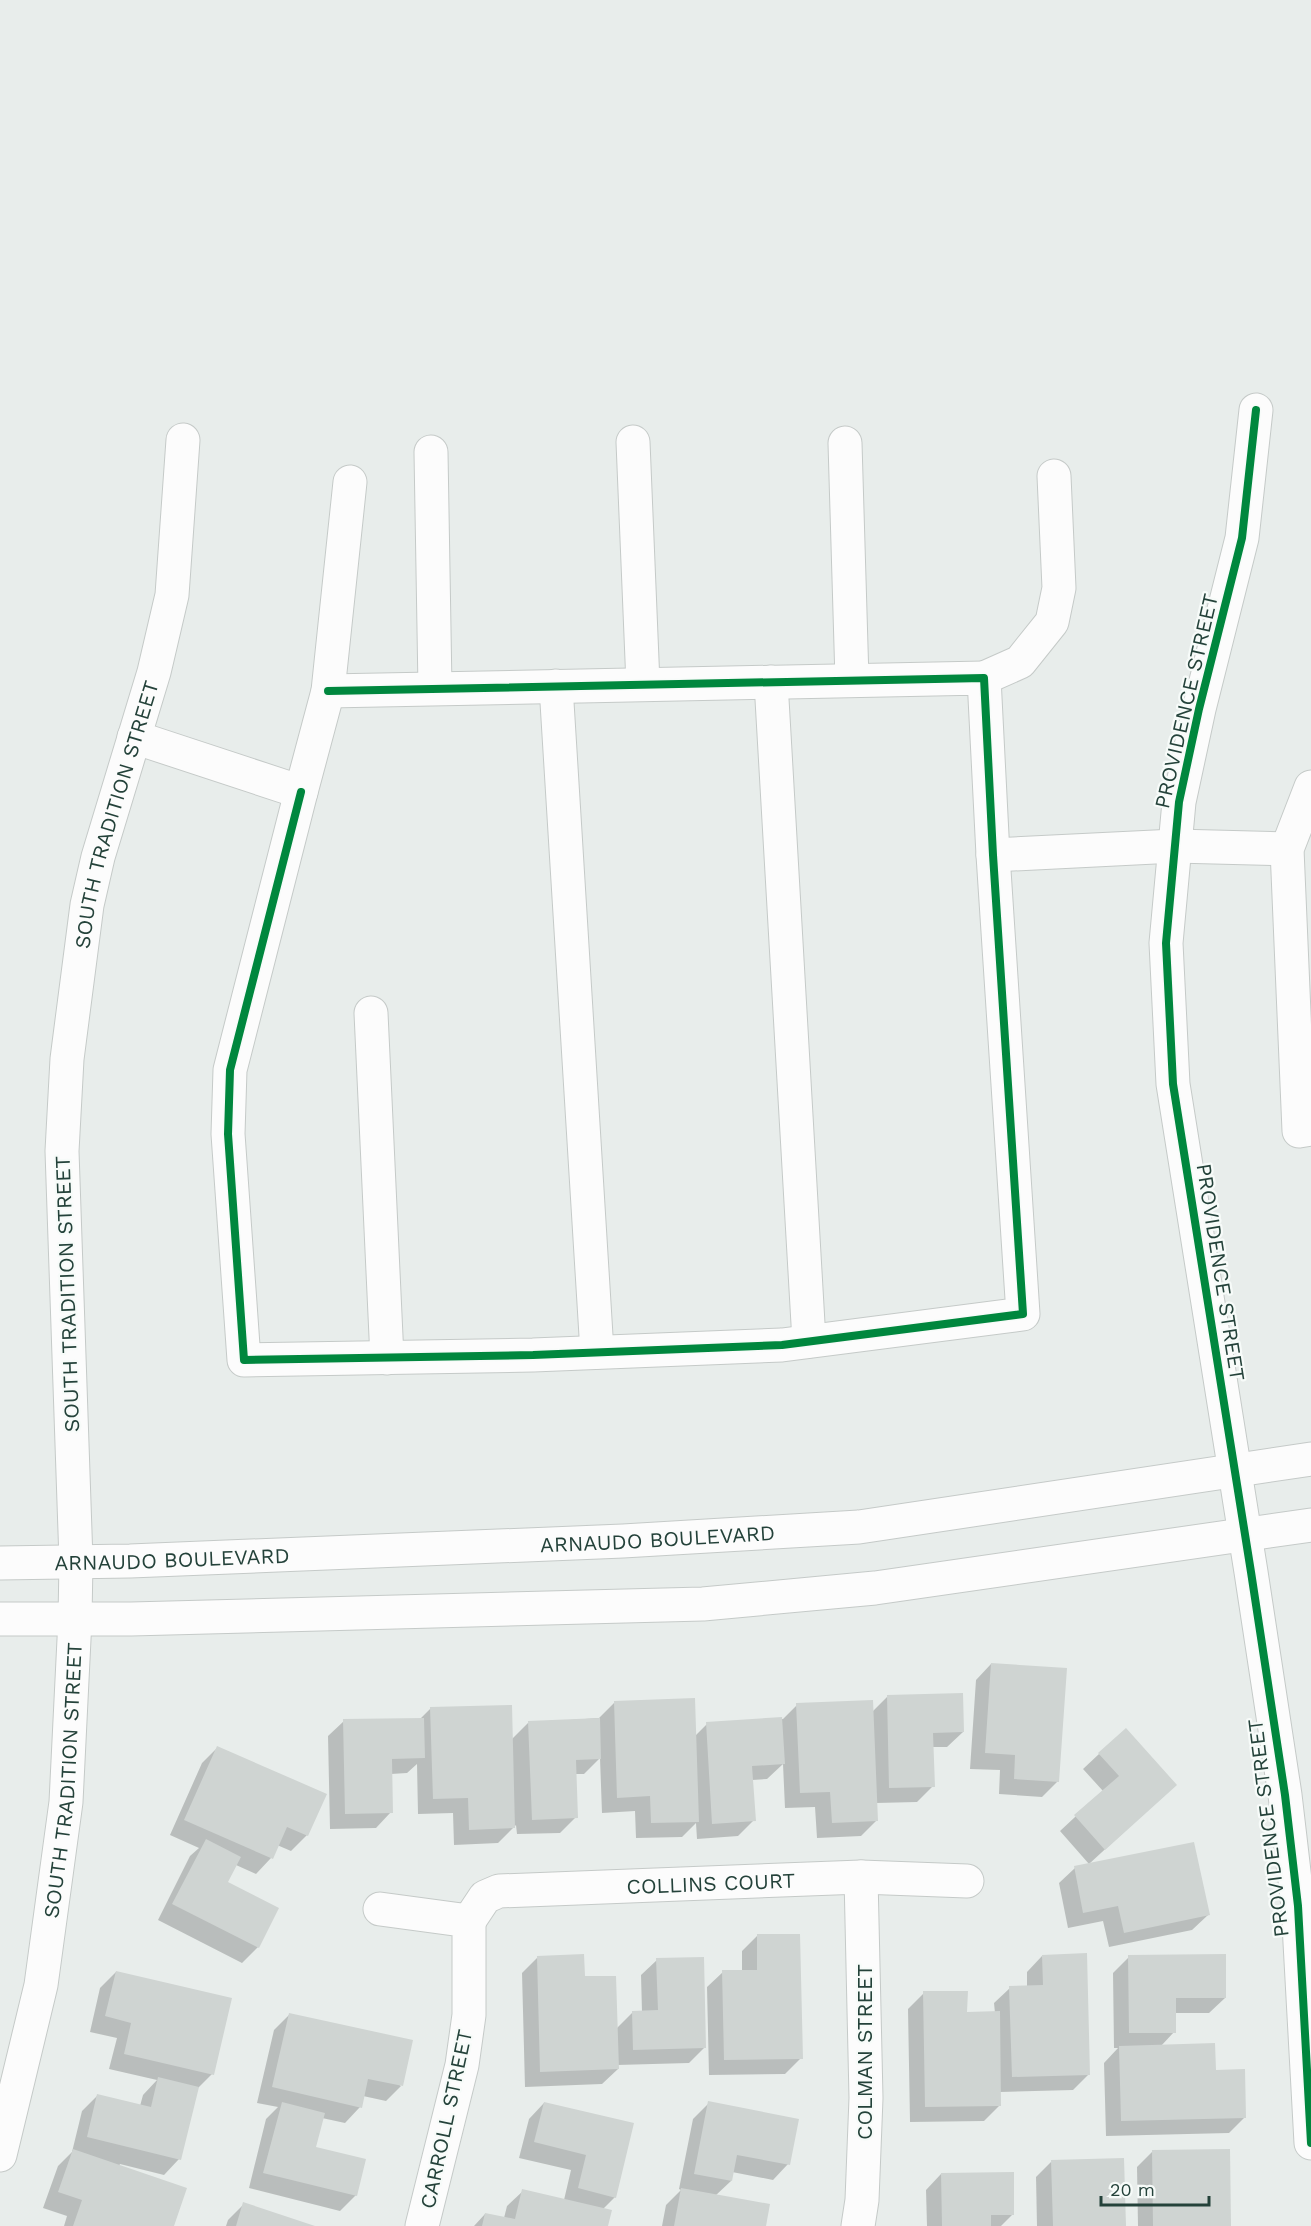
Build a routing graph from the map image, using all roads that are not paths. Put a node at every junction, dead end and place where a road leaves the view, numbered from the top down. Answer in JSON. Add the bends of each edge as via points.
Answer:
{"nodes":[{"id":1,"x":1256,"y":410,"type":"dead end"},
{"id":2,"x":183,"y":440,"type":"dead end"},
{"id":3,"x":633,"y":442,"type":"dead end"},
{"id":4,"x":845,"y":443,"type":"dead end"},
{"id":5,"x":431,"y":452,"type":"dead end"},
{"id":6,"x":1054,"y":477,"type":"dead end"},
{"id":7,"x":350,"y":482,"type":"dead end"},
{"id":8,"x":984,"y":678,"type":"junction"},
{"id":9,"x":852,"y":680,"type":"junction"},
{"id":10,"x":771,"y":682,"type":"junction"},
{"id":11,"x":643,"y":684,"type":"junction"},
{"id":12,"x":556,"y":686,"type":"junction"},
{"id":13,"x":435,"y":688,"type":"junction"},
{"id":14,"x":328,"y":691,"type":"junction"},
{"id":15,"x":135,"y":737,"type":"junction"},
{"id":16,"x":1311,"y":787,"type":"edge"},
{"id":17,"x":301,"y":792,"type":"junction"},
{"id":18,"x":1175,"y":846,"type":"junction"},
{"id":19,"x":1287,"y":849,"type":"junction"},
{"id":20,"x":993,"y":855,"type":"junction"},
{"id":21,"x":371,"y":1013,"type":"dead end"},
{"id":22,"x":1311,"y":1129,"type":"edge"},
{"id":23,"x":809,"y":1341,"type":"junction"},
{"id":24,"x":597,"y":1352,"type":"junction"},
{"id":25,"x":387,"y":1358,"type":"junction"},
{"id":26,"x":1311,"y":1460,"type":"edge"},
{"id":27,"x":1235,"y":1472,"type":"junction"},
{"id":28,"x":1311,"y":1526,"type":"edge"},
{"id":29,"x":1245,"y":1535,"type":"junction"},
{"id":30,"x":76,"y":1561,"type":"junction"},
{"id":31,"x":0,"y":1563,"type":"edge"},
{"id":32,"x":0,"y":1619,"type":"edge"},
{"id":33,"x":75,"y":1619,"type":"junction"},
{"id":34,"x":861,"y":1877,"type":"junction"},
{"id":35,"x":967,"y":1881,"type":"dead end"},
{"id":36,"x":380,"y":1909,"type":"dead end"},
{"id":37,"x":469,"y":1921,"type":"junction"},
{"id":38,"x":1311,"y":2143,"type":"edge"},
{"id":39,"x":0,"y":2155,"type":"edge"},
{"id":40,"x":422,"y":2226,"type":"edge"},
{"id":41,"x":858,"y":2226,"type":"edge"}],
"edges":[{"from":1,"to":18,"type":"street","name":"PROVIDENCE STREET","via":[[1242,538],[1199,709],[1179,802]]},
{"from":2,"to":15,"type":"street","name":"SOUTH TRADITION STREET","via":[[172,595]]},
{"from":3,"to":11,"type":"street"},
{"from":4,"to":9,"type":"street"},
{"from":5,"to":13,"type":"street"},
{"from":6,"to":8,"type":"street","via":[[1059,588],[1052,622],[1020,662]]},
{"from":7,"to":14,"type":"street"},
{"from":8,"to":9,"type":"street"},
{"from":8,"to":20,"type":"street"},
{"from":9,"to":10,"type":"street"},
{"from":10,"to":11,"type":"street"},
{"from":10,"to":23,"type":"street"},
{"from":11,"to":12,"type":"street"},
{"from":12,"to":13,"type":"street"},
{"from":12,"to":24,"type":"street"},
{"from":13,"to":14,"type":"street"},
{"from":14,"to":17,"type":"street"},
{"from":15,"to":17,"type":"street"},
{"from":15,"to":30,"type":"street","name":"SOUTH TRADITION STREET","via":[[87,905],[67,1059],[62,1151]]},
{"from":16,"to":19,"type":"street"},
{"from":17,"to":25,"type":"street","via":[[230,1070],[228,1134],[244,1360]]},
{"from":18,"to":19,"type":"street"},
{"from":18,"to":20,"type":"street"},
{"from":18,"to":27,"type":"street","name":"PROVIDENCE STREET","via":[[1166,943],[1173,1084]]},
{"from":19,"to":22,"type":"street","via":[[1299,1131]]},
{"from":20,"to":23,"type":"street","via":[[1023,1314]]},
{"from":21,"to":25,"type":"street"},
{"from":23,"to":24,"type":"street"},
{"from":24,"to":25,"type":"street"},
{"from":26,"to":27,"type":"street","name":"ARNAUDO BOULEVARD"},
{"from":27,"to":29,"type":"street","name":"PROVIDENCE STREET"},
{"from":27,"to":30,"type":"street","name":"ARNAUDO BOULEVARD","via":[[859,1527],[599,1542]]},
{"from":28,"to":29,"type":"street"},
{"from":29,"to":33,"type":"street","via":[[875,1588],[703,1604]]},
{"from":29,"to":38,"type":"street","name":"PROVIDENCE STREET","via":[[1298,1906]]},
{"from":30,"to":31,"type":"street","name":"ARNAUDO BOULEVARD"},
{"from":30,"to":33,"type":"street","name":"SOUTH TRADITION STREET"},
{"from":32,"to":33,"type":"street"},
{"from":33,"to":39,"type":"street","name":"SOUTH TRADITION STREET","via":[[66,1802],[41,1985]]},
{"from":34,"to":35,"type":"street","name":"COLLINS COURT"},
{"from":34,"to":37,"type":"street","name":"COLLINS COURT","via":[[499,1891],[485,1897]]},
{"from":34,"to":41,"type":"street","name":"COLMAN STREET","via":[[866,2098]]},
{"from":36,"to":37,"type":"street"},
{"from":37,"to":40,"type":"street","name":"CARROLL STREET","via":[[469,2015],[462,2065]]}]}
